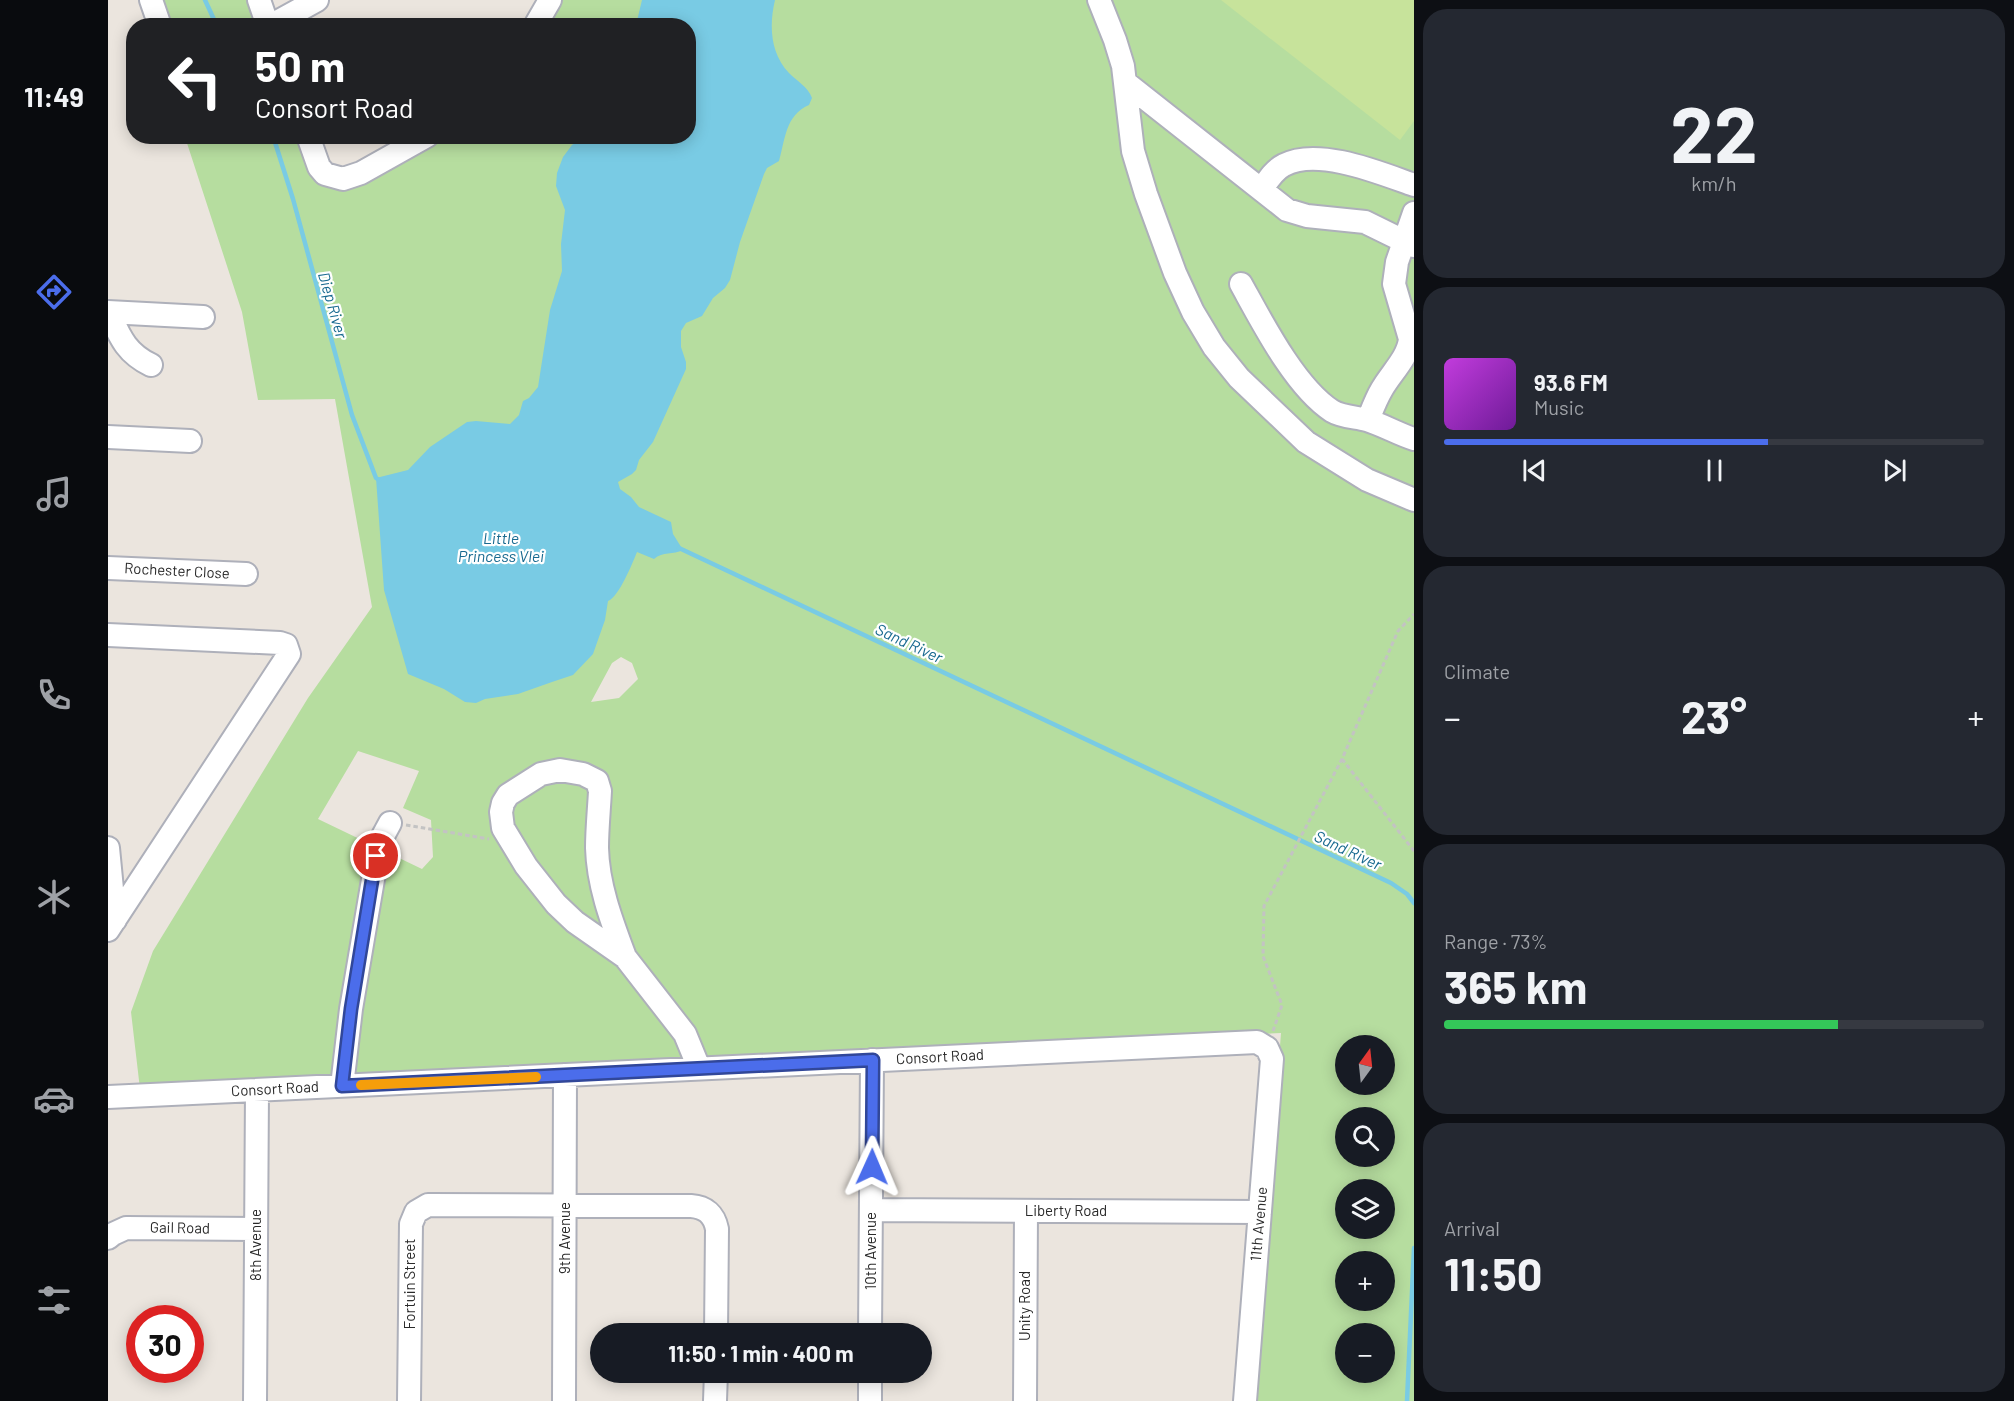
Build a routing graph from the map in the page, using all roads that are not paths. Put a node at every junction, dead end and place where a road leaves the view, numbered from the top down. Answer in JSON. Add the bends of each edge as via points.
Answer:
{"nodes":[{"id":1,"x":151,"y":0,"type":"edge"},
{"id":2,"x":259,"y":0,"type":"edge"},
{"id":3,"x":317,"y":0,"type":"edge"},
{"id":4,"x":550,"y":0,"type":"edge"},
{"id":5,"x":1099,"y":0,"type":"edge"},
{"id":6,"x":157,"y":18,"type":"edge"},
{"id":7,"x":266,"y":18,"type":"edge"},
{"id":8,"x":284,"y":18,"type":"edge"},
{"id":9,"x":540,"y":18,"type":"edge"},
{"id":10,"x":1126,"y":83,"type":"junction"},
{"id":11,"x":1165,"y":113,"type":"junction"},
{"id":12,"x":1128,"y":124,"type":"junction"},
{"id":13,"x":311,"y":144,"type":"edge"},
{"id":14,"x":413,"y":144,"type":"edge"},
{"id":15,"x":1414,"y":184,"type":"edge"},
{"id":16,"x":1262,"y":189,"type":"junction"},
{"id":17,"x":1414,"y":213,"type":"edge"},
{"id":18,"x":1409,"y":244,"type":"edge"},
{"id":19,"x":1241,"y":284,"type":"dead end"},
{"id":20,"x":109,"y":313,"type":"edge"},
{"id":21,"x":203,"y":317,"type":"dead end"},
{"id":22,"x":151,"y":365,"type":"dead end"},
{"id":23,"x":1368,"y":420,"type":"junction"},
{"id":24,"x":108,"y":437,"type":"edge"},
{"id":25,"x":1414,"y":439,"type":"edge"},
{"id":26,"x":190,"y":441,"type":"dead end"},
{"id":27,"x":1414,"y":500,"type":"edge"},
{"id":28,"x":108,"y":568,"type":"edge"},
{"id":29,"x":246,"y":574,"type":"dead end"},
{"id":30,"x":108,"y":635,"type":"edge"},
{"id":31,"x":390,"y":823,"type":"road end"},
{"id":32,"x":108,"y":848,"type":"edge"},
{"id":33,"x":110,"y":871,"type":"junction"},
{"id":34,"x":140,"y":882,"type":"junction"},
{"id":35,"x":112,"y":925,"type":"edge"},
{"id":36,"x":625,"y":957,"type":"junction"},
{"id":37,"x":1267,"y":1048,"type":"joint"},
{"id":38,"x":873,"y":1060,"type":"junction"},
{"id":39,"x":699,"y":1068,"type":"junction"},
{"id":40,"x":565,"y":1075,"type":"junction"},
{"id":41,"x":342,"y":1086,"type":"junction"},
{"id":42,"x":257,"y":1090,"type":"junction"},
{"id":43,"x":108,"y":1097,"type":"edge"},
{"id":44,"x":565,"y":1207,"type":"junction"},
{"id":45,"x":871,"y":1210,"type":"junction"},
{"id":46,"x":1026,"y":1211,"type":"junction"},
{"id":47,"x":1260,"y":1212,"type":"junction"},
{"id":48,"x":256,"y":1229,"type":"junction"},
{"id":49,"x":108,"y":1238,"type":"edge"},
{"id":50,"x":716,"y":1323,"type":"edge"},
{"id":51,"x":870,"y":1323,"type":"edge"},
{"id":52,"x":716,"y":1383,"type":"edge"},
{"id":53,"x":870,"y":1383,"type":"edge"},
{"id":54,"x":255,"y":1401,"type":"edge"},
{"id":55,"x":409,"y":1401,"type":"edge"},
{"id":56,"x":564,"y":1401,"type":"edge"},
{"id":57,"x":716,"y":1401,"type":"edge"},
{"id":58,"x":870,"y":1401,"type":"edge"},
{"id":59,"x":1024,"y":1401,"type":"edge"},
{"id":60,"x":1245,"y":1401,"type":"edge"}],
"edges":[{"from":1,"to":6,"type":"street"},
{"from":2,"to":7,"type":"street"},
{"from":3,"to":8,"type":"street"},
{"from":4,"to":9,"type":"street"},
{"from":5,"to":10,"type":"street"},
{"from":10,"to":11,"type":"street"},
{"from":10,"to":12,"type":"street"},
{"from":11,"to":12,"type":"street"},
{"from":11,"to":16,"type":"street"},
{"from":12,"to":27,"type":"street","via":[[1136,162],[1174,273],[1214,347],[1239,378],[1306,442],[1367,480]]},
{"from":13,"to":14,"type":"street","via":[[325,174],[343,179]]},
{"from":15,"to":16,"type":"street","via":[[1327,159],[1283,165]]},
{"from":16,"to":18,"type":"street","via":[[1280,205],[1300,215],[1365,222]]},
{"from":17,"to":18,"type":"street"},
{"from":18,"to":23,"type":"street","via":[[1397,262],[1394,284],[1409,345]]},
{"from":19,"to":23,"type":"street","via":[[1302,382],[1333,411]]},
{"from":20,"to":21,"type":"street"},
{"from":20,"to":22,"type":"street","via":[[129,351]]},
{"from":23,"to":25,"type":"street"},
{"from":24,"to":26,"type":"street"},
{"from":28,"to":29,"type":"street","name":"Rochester Close"},
{"from":30,"to":34,"type":"street","via":[[280,643],[289,649]]},
{"from":31,"to":41,"type":"street","via":[[376,856]]},
{"from":32,"to":33,"type":"street"},
{"from":33,"to":34,"type":"street","via":[[122,880]]},
{"from":33,"to":35,"type":"street"},
{"from":34,"to":35,"type":"street"},
{"from":36,"to":36,"type":"street","via":[[556,904],[502,828],[502,803],[517,788],[541,774],[583,774],[597,781],[601,877]]},
{"from":36,"to":39,"type":"street","via":[[685,1034]]},
{"from":37,"to":38,"type":"street","name":"Consort Road","via":[[1251,1042]]},
{"from":37,"to":47,"type":"street","name":"11th Avenue","via":[[1272,1059]]},
{"from":38,"to":39,"type":"street","name":"Consort Road"},
{"from":38,"to":45,"type":"street","name":"10th Avenue"},
{"from":39,"to":40,"type":"street","name":"Consort Road"},
{"from":40,"to":41,"type":"street","name":"Consort Road"},
{"from":40,"to":44,"type":"street","name":"9th Avenue"},
{"from":41,"to":42,"type":"street","name":"Consort Road"},
{"from":42,"to":43,"type":"street","name":"Consort Road"},
{"from":42,"to":48,"type":"street","name":"8th Avenue"},
{"from":44,"to":50,"type":"street","name":"Fortuin Street","via":[[698,1206],[710,1213],[717,1229]]},
{"from":44,"to":55,"type":"street","name":"Fortuin Street","via":[[433,1204],[416,1212],[410,1229]]},
{"from":44,"to":56,"type":"street","name":"9th Avenue"},
{"from":45,"to":46,"type":"street","name":"Liberty Road"},
{"from":45,"to":51,"type":"street","name":"10th Avenue"},
{"from":46,"to":47,"type":"street","name":"Liberty Road"},
{"from":46,"to":59,"type":"street","name":"Unity Road"},
{"from":47,"to":60,"type":"street","name":"11th Avenue"},
{"from":48,"to":49,"type":"street","name":"Gail Road","via":[[126,1228]]},
{"from":48,"to":54,"type":"street","name":"8th Avenue"},
{"from":52,"to":57,"type":"street"},
{"from":53,"to":58,"type":"street"}]}
